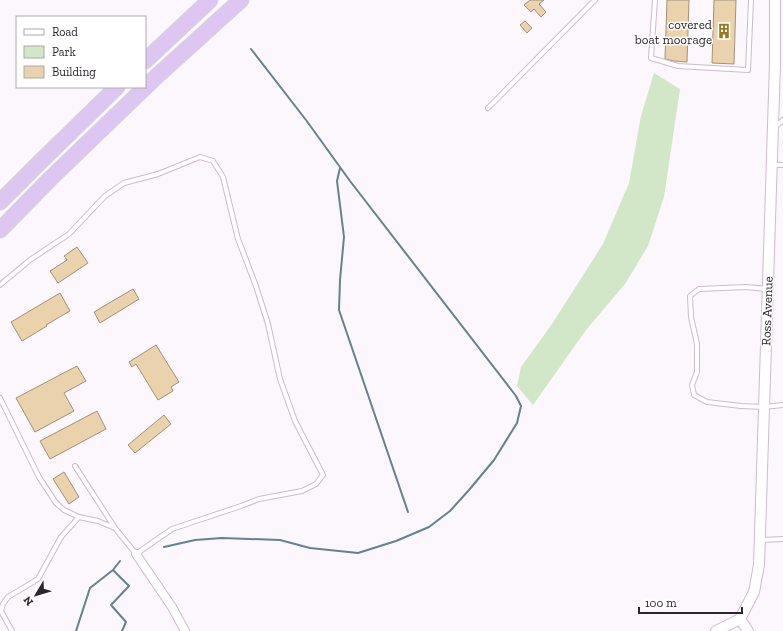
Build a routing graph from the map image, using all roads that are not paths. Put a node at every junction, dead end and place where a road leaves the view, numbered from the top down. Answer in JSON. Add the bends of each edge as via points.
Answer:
{"nodes":[{"id":1,"x":210,"y":0,"type":"edge"},
{"id":2,"x":241,"y":0,"type":"edge"},
{"id":3,"x":595,"y":0,"type":"edge"},
{"id":4,"x":655,"y":0,"type":"edge"},
{"id":5,"x":751,"y":0,"type":"edge"},
{"id":6,"x":776,"y":0,"type":"edge"},
{"id":7,"x":146,"y":60,"type":"edge"},
{"id":8,"x":146,"y":87,"type":"edge"},
{"id":9,"x":116,"y":88,"type":"edge"},
{"id":10,"x":145,"y":88,"type":"edge"},
{"id":11,"x":488,"y":108,"type":"dead end"},
{"id":12,"x":783,"y":120,"type":"edge"},
{"id":13,"x":773,"y":129,"type":"junction"},
{"id":14,"x":772,"y":165,"type":"junction"},
{"id":15,"x":783,"y":165,"type":"edge"},
{"id":16,"x":0,"y":202,"type":"edge"},
{"id":17,"x":0,"y":230,"type":"edge"},
{"id":18,"x":0,"y":285,"type":"edge"},
{"id":19,"x":768,"y":289,"type":"junction"},
{"id":20,"x":0,"y":398,"type":"edge"},
{"id":21,"x":783,"y":405,"type":"edge"},
{"id":22,"x":764,"y":407,"type":"junction"},
{"id":23,"x":75,"y":466,"type":"dead end"},
{"id":24,"x":78,"y":517,"type":"junction"},
{"id":25,"x":115,"y":528,"type":"junction"},
{"id":26,"x":783,"y":539,"type":"edge"},
{"id":27,"x":760,"y":540,"type":"junction"},
{"id":28,"x":136,"y":554,"type":"junction"},
{"id":29,"x":740,"y":619,"type":"junction"},
{"id":30,"x":12,"y":631,"type":"edge"},
{"id":31,"x":185,"y":631,"type":"edge"},
{"id":32,"x":716,"y":631,"type":"edge"},
{"id":33,"x":748,"y":631,"type":"edge"}],
"edges":[{"from":1,"to":7,"type":"highway"},
{"from":2,"to":8,"type":"highway"},
{"from":3,"to":11,"type":"lane"},
{"from":4,"to":5,"type":"lane","via":[[651,58],[678,66],[748,70]]},
{"from":6,"to":13,"type":"street","name":"Ross Avenue"},
{"from":9,"to":16,"type":"highway"},
{"from":10,"to":17,"type":"highway"},
{"from":12,"to":13,"type":"lane"},
{"from":13,"to":14,"type":"street","name":"Ross Avenue"},
{"from":14,"to":15,"type":"lane"},
{"from":14,"to":19,"type":"street","name":"Ross Avenue"},
{"from":18,"to":28,"type":"lane","via":[[30,260],[69,234],[105,196],[124,183],[158,174],[200,157],[213,161],[223,177],[238,239],[268,324],[280,379],[294,421],[323,475],[316,484],[302,491],[259,499],[172,529]]},
{"from":19,"to":22,"type":"street","name":"Ross Avenue"},
{"from":19,"to":22,"type":"lane","via":[[699,289],[690,296],[691,317],[697,344],[697,372],[692,385],[694,395],[707,402]]},
{"from":20,"to":24,"type":"lane","via":[[39,477],[52,497],[64,510]]},
{"from":21,"to":22,"type":"lane"},
{"from":22,"to":27,"type":"street","name":"Ross Avenue"},
{"from":23,"to":25,"type":"lane"},
{"from":24,"to":25,"type":"lane"},
{"from":24,"to":30,"type":"lane","via":[[61,537],[38,579],[5,601],[1,611]]},
{"from":25,"to":28,"type":"lane"},
{"from":26,"to":27,"type":"lane"},
{"from":27,"to":29,"type":"street","name":"Ross Avenue","via":[[754,592]]},
{"from":28,"to":31,"type":"street"},
{"from":29,"to":32,"type":"street"},
{"from":29,"to":33,"type":"street"}]}
